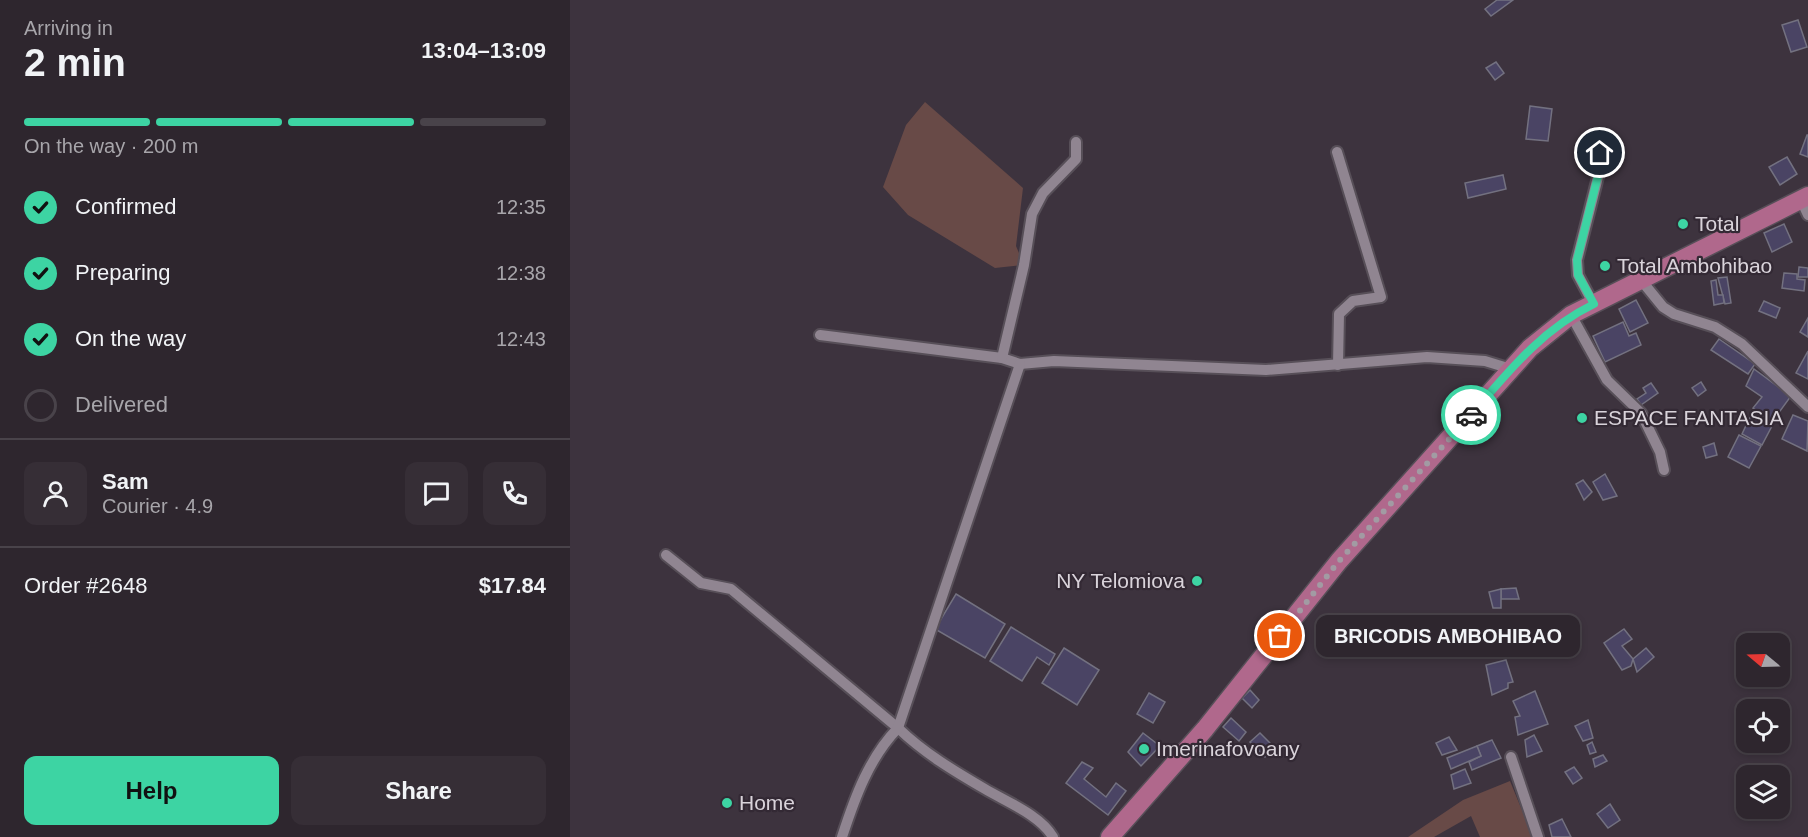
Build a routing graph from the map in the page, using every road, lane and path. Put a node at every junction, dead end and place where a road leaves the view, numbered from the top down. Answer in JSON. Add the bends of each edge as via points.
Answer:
{"nodes":[{"id":1,"x":1602,"y":134,"type":"dead end"},
{"id":2,"x":1076,"y":142,"type":"dead end"},
{"id":3,"x":1337,"y":152,"type":"dead end"},
{"id":4,"x":1806,"y":204,"type":"edge"},
{"id":5,"x":1641,"y":280,"type":"junction"},
{"id":6,"x":1594,"y":304,"type":"junction"},
{"id":7,"x":1571,"y":315,"type":"junction"},
{"id":8,"x":820,"y":335,"type":"dead end"},
{"id":9,"x":1002,"y":358,"type":"junction"},
{"id":10,"x":1020,"y":364,"type":"junction"},
{"id":11,"x":1338,"y":365,"type":"junction"},
{"id":12,"x":1511,"y":369,"type":"junction"},
{"id":13,"x":1808,"y":407,"type":"edge"},
{"id":14,"x":1664,"y":470,"type":"dead end"},
{"id":15,"x":666,"y":555,"type":"dead end"},
{"id":16,"x":898,"y":728,"type":"junction"},
{"id":17,"x":1511,"y":757,"type":"dead end"},
{"id":18,"x":842,"y":837,"type":"edge"},
{"id":19,"x":1053,"y":837,"type":"edge"},
{"id":20,"x":1110,"y":837,"type":"edge"},
{"id":21,"x":1538,"y":837,"type":"edge"}],
"edges":[{"from":1,"to":6,"type":"street","via":[[1599,172],[1577,260],[1578,275]]},
{"from":2,"to":9,"type":"street","via":[[1076,159],[1043,193],[1032,214]]},
{"from":3,"to":11,"type":"street","via":[[1381,297],[1353,301],[1339,314]]},
{"from":4,"to":5,"type":"main road"},
{"from":5,"to":6,"type":"main road"},
{"from":5,"to":13,"type":"street","via":[[1669,310],[1723,331],[1742,344]]},
{"from":6,"to":7,"type":"main road"},
{"from":7,"to":12,"type":"main road"},
{"from":7,"to":14,"type":"street","via":[[1607,380],[1641,414],[1660,452]]},
{"from":8,"to":9,"type":"street"},
{"from":9,"to":10,"type":"street"},
{"from":10,"to":11,"type":"street","via":[[1266,370]]},
{"from":10,"to":16,"type":"street"},
{"from":11,"to":12,"type":"street","via":[[1427,357],[1485,360]]},
{"from":12,"to":20,"type":"main road","via":[[1339,561],[1205,729]]},
{"from":15,"to":16,"type":"street","via":[[700,582],[731,589]]},
{"from":16,"to":18,"type":"street","via":[[871,761]]},
{"from":16,"to":19,"type":"street","via":[[921,750],[1021,810]]},
{"from":17,"to":21,"type":"street"}]}
